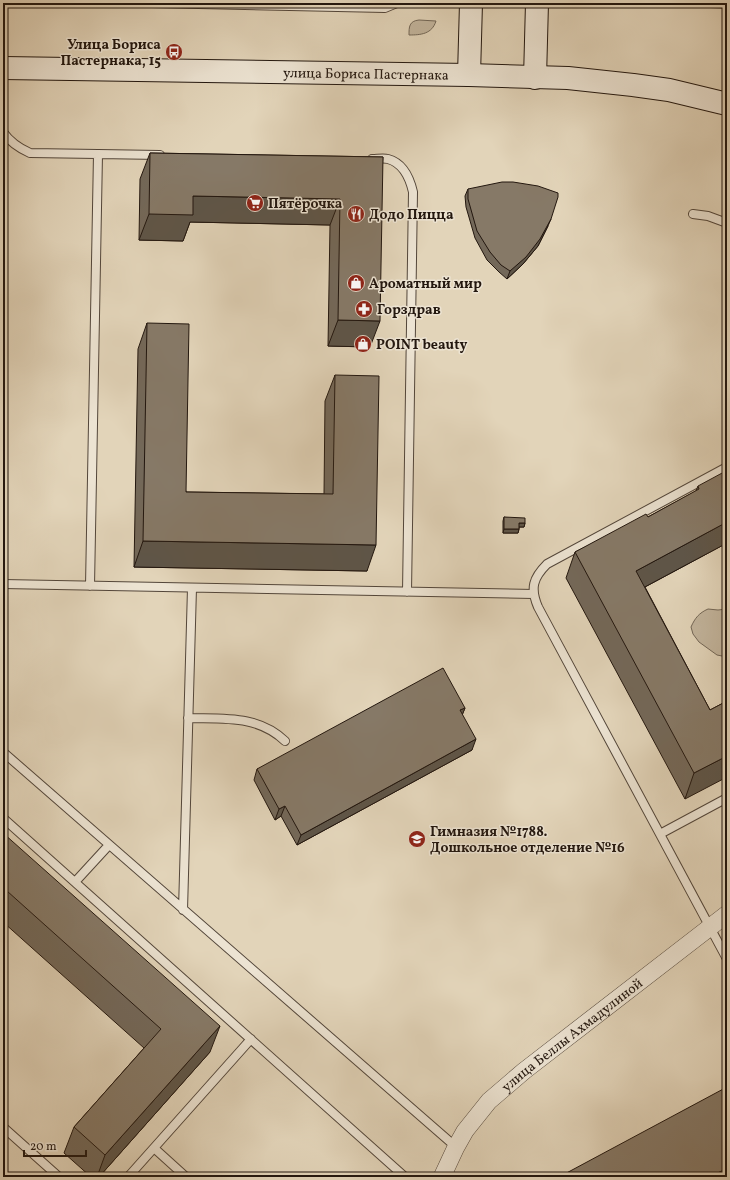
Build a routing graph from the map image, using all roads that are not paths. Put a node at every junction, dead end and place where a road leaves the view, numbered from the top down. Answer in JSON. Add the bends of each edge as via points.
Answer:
{"nodes":[{"id":1,"x":152,"y":3,"type":"edge"},
{"id":2,"x":175,"y":3,"type":"edge"},
{"id":3,"x":397,"y":3,"type":"edge"},
{"id":4,"x":471,"y":3,"type":"edge"},
{"id":5,"x":537,"y":3,"type":"edge"},
{"id":6,"x":3,"y":68,"type":"edge"},
{"id":7,"x":469,"y":75,"type":"junction"},
{"id":8,"x":535,"y":78,"type":"junction"},
{"id":9,"x":727,"y":104,"type":"edge"},
{"id":10,"x":3,"y":132,"type":"edge"},
{"id":11,"x":98,"y":154,"type":"junction"},
{"id":12,"x":168,"y":155,"type":"edge"},
{"id":13,"x":364,"y":159,"type":"edge"},
{"id":14,"x":693,"y":214,"type":"dead end"},
{"id":15,"x":727,"y":223,"type":"edge"},
{"id":16,"x":727,"y":467,"type":"edge"},
{"id":17,"x":3,"y":584,"type":"edge"},
{"id":18,"x":90,"y":586,"type":"junction"},
{"id":19,"x":192,"y":588,"type":"junction"},
{"id":20,"x":407,"y":592,"type":"junction"},
{"id":21,"x":534,"y":594,"type":"junction"},
{"id":22,"x":188,"y":718,"type":"junction"},
{"id":23,"x":285,"y":741,"type":"dead end"},
{"id":24,"x":3,"y":752,"type":"edge"},
{"id":25,"x":727,"y":798,"type":"edge"},
{"id":26,"x":3,"y":818,"type":"edge"},
{"id":27,"x":660,"y":834,"type":"junction"},
{"id":28,"x":109,"y":845,"type":"junction"},
{"id":29,"x":75,"y":882,"type":"junction"},
{"id":30,"x":183,"y":910,"type":"junction"},
{"id":31,"x":727,"y":914,"type":"edge"},
{"id":32,"x":710,"y":927,"type":"junction"},
{"id":33,"x":727,"y":959,"type":"edge"},
{"id":34,"x":251,"y":1039,"type":"junction"},
{"id":35,"x":3,"y":1127,"type":"edge"},
{"id":36,"x":154,"y":1148,"type":"junction"},
{"id":37,"x":456,"y":1148,"type":"junction"},
{"id":38,"x":58,"y":1177,"type":"edge"},
{"id":39,"x":128,"y":1177,"type":"edge"},
{"id":40,"x":186,"y":1177,"type":"edge"},
{"id":41,"x":405,"y":1177,"type":"edge"},
{"id":42,"x":442,"y":1177,"type":"edge"}],
"edges":[{"from":1,"to":2,"type":"lane"},
{"from":2,"to":3,"type":"lane","via":[[385,8]]},
{"from":4,"to":7,"type":"street"},
{"from":5,"to":8,"type":"street"},
{"from":6,"to":7,"type":"street","name":"улица Бориса Пастернака"},
{"from":7,"to":8,"type":"street","name":"улица Бориса Пастернака"},
{"from":8,"to":9,"type":"street","name":"улица Бориса Пастернака","via":[[633,85],[669,90]]},
{"from":10,"to":11,"type":"lane","via":[[12,143],[30,153]]},
{"from":11,"to":12,"type":"lane"},
{"from":11,"to":18,"type":"lane"},
{"from":13,"to":20,"type":"lane","via":[[388,159],[396,163],[407,175],[413,192]]},
{"from":14,"to":15,"type":"lane"},
{"from":16,"to":21,"type":"lane","via":[[547,564],[538,573]]},
{"from":17,"to":18,"type":"lane"},
{"from":18,"to":19,"type":"lane"},
{"from":19,"to":20,"type":"lane"},
{"from":19,"to":22,"type":"lane"},
{"from":20,"to":21,"type":"lane"},
{"from":21,"to":27,"type":"lane","via":[[538,607]]},
{"from":22,"to":23,"type":"lane","via":[[250,721],[271,730]]},
{"from":22,"to":30,"type":"lane"},
{"from":24,"to":28,"type":"lane"},
{"from":25,"to":27,"type":"lane"},
{"from":26,"to":29,"type":"lane"},
{"from":27,"to":32,"type":"lane"},
{"from":28,"to":29,"type":"lane"},
{"from":28,"to":30,"type":"lane"},
{"from":29,"to":34,"type":"lane"},
{"from":30,"to":37,"type":"lane"},
{"from":31,"to":32,"type":"street","name":"улица Беллы Ахмадулиной"},
{"from":32,"to":33,"type":"lane"},
{"from":32,"to":37,"type":"street","name":"улица Беллы Ахмадулиной","via":[[489,1101],[465,1131]]},
{"from":34,"to":36,"type":"lane"},
{"from":34,"to":41,"type":"lane"},
{"from":35,"to":38,"type":"lane"},
{"from":36,"to":39,"type":"lane"},
{"from":36,"to":40,"type":"lane"},
{"from":37,"to":42,"type":"street","name":"улица Беллы Ахмадулиной"}]}
